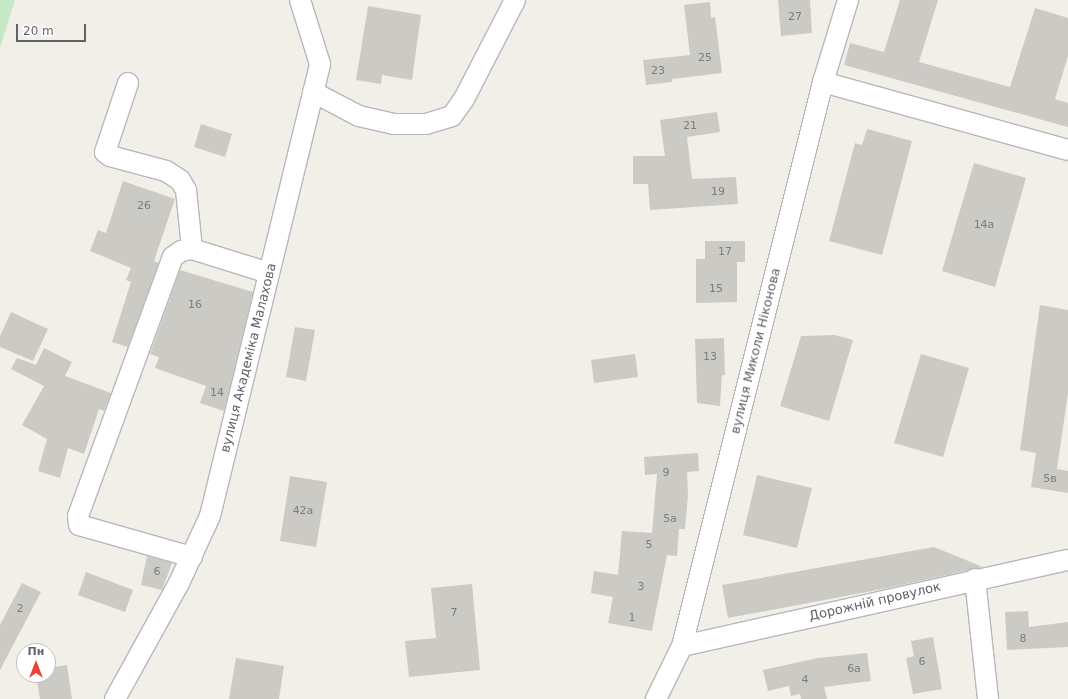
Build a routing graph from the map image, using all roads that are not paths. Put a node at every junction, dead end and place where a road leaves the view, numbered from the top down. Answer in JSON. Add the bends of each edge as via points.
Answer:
{"nodes":[{"id":1,"x":300,"y":0,"type":"edge"},
{"id":2,"x":515,"y":0,"type":"edge"},
{"id":3,"x":848,"y":0,"type":"edge"},
{"id":4,"x":823,"y":82,"type":"junction"},
{"id":5,"x":128,"y":84,"type":"dead end"},
{"id":6,"x":313,"y":92,"type":"junction"},
{"id":7,"x":1068,"y":150,"type":"edge"},
{"id":8,"x":192,"y":249,"type":"junction"},
{"id":9,"x":269,"y":273,"type":"junction"},
{"id":10,"x":192,"y":557,"type":"junction"},
{"id":11,"x":1068,"y":560,"type":"edge"},
{"id":12,"x":975,"y":580,"type":"junction"},
{"id":13,"x":682,"y":646,"type":"junction"},
{"id":14,"x":116,"y":699,"type":"edge"},
{"id":15,"x":656,"y":699,"type":"edge"},
{"id":16,"x":988,"y":699,"type":"edge"}],
"edges":[{"from":1,"to":6,"type":"street","name":"вулиця Академіка Малахова","via":[[320,64]]},
{"from":2,"to":6,"type":"street","via":[[464,99],[452,116],[426,124],[394,124],[359,116]]},
{"from":3,"to":4,"type":"street","name":"вулиця Миколи Ніконова"},
{"from":4,"to":7,"type":"street"},
{"from":4,"to":13,"type":"street","name":"вулиця Миколи Ніконова"},
{"from":5,"to":8,"type":"street","via":[[105,152],[110,156],[166,171],[180,180],[186,190]]},
{"from":6,"to":9,"type":"street","name":"вулиця Академіка Малахова"},
{"from":8,"to":9,"type":"street"},
{"from":8,"to":10,"type":"street","via":[[181,251],[173,257],[77,522],[79,525]]},
{"from":9,"to":10,"type":"street","name":"вулиця Академіка Малахова","via":[[210,516]]},
{"from":10,"to":14,"type":"street","name":"вулиця Академіка Малахова"},
{"from":11,"to":12,"type":"street","name":"Дорожній провулок"},
{"from":12,"to":13,"type":"street","name":"Дорожній провулок"},
{"from":12,"to":16,"type":"street"},
{"from":13,"to":15,"type":"street","name":"вулиця Миколи Ніконова"}]}
